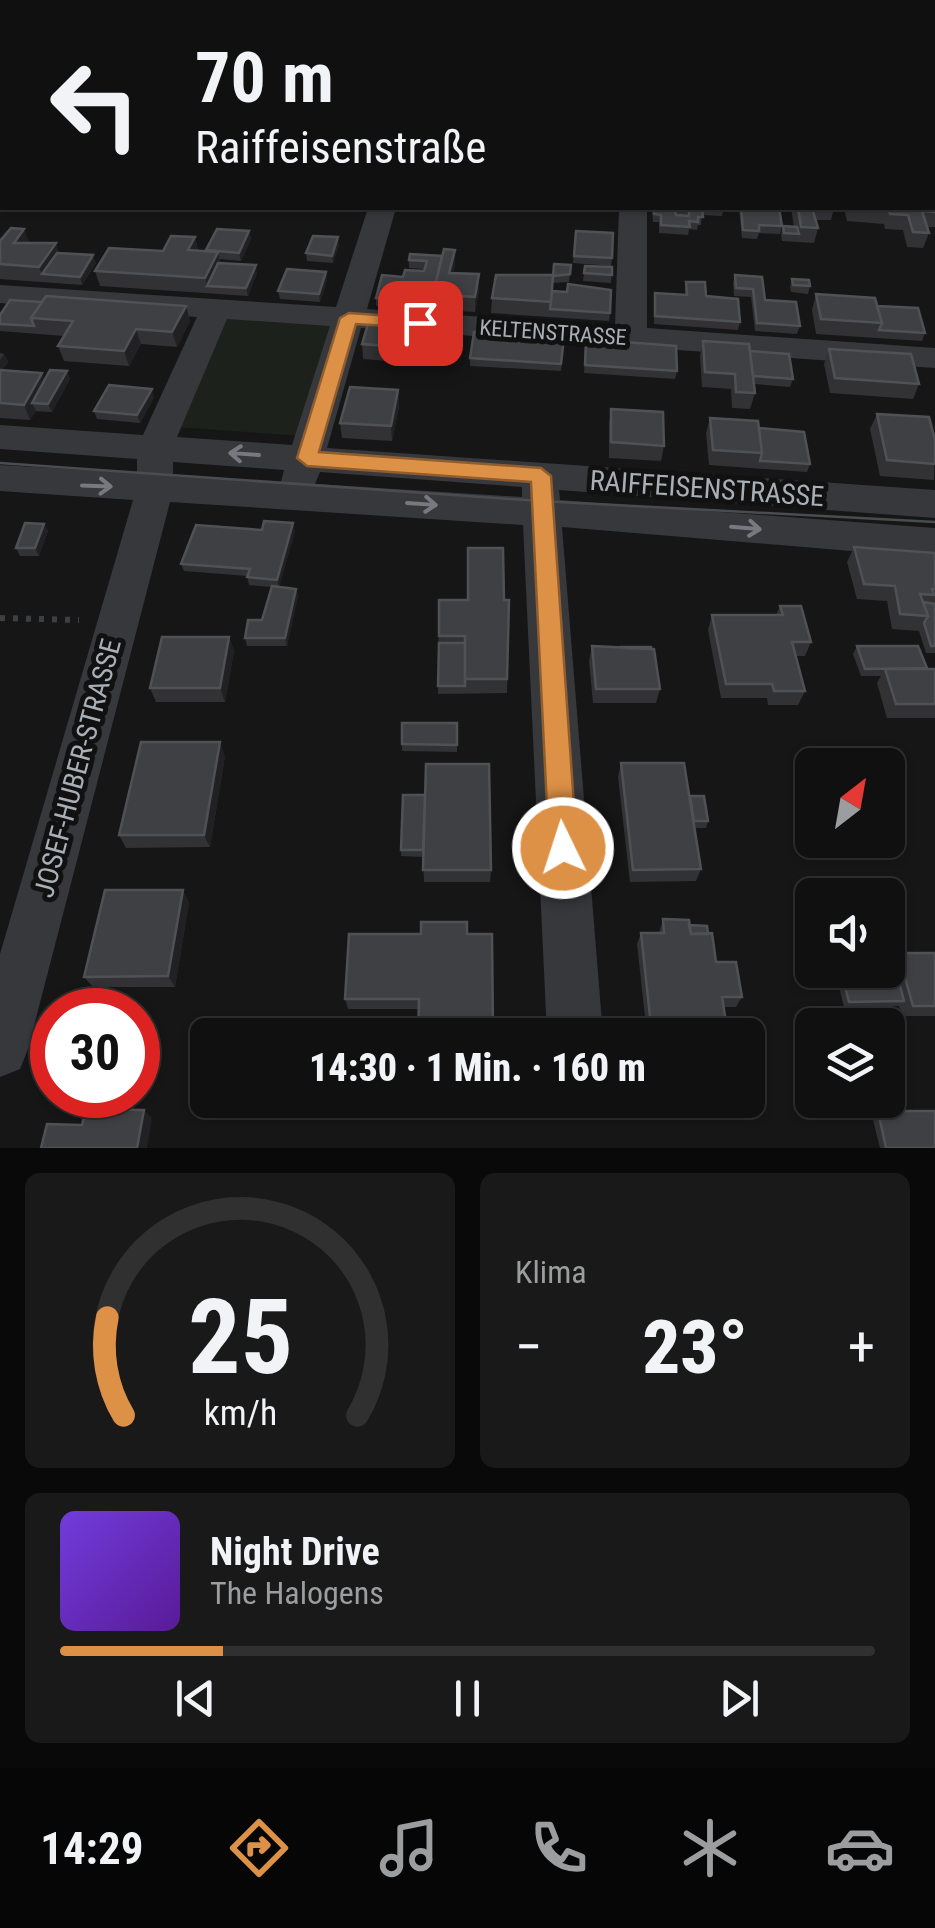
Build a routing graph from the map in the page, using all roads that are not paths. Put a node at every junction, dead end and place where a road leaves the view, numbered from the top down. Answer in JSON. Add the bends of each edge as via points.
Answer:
{"nodes":[{"id":1,"x":381,"y":210,"type":"edge"},
{"id":2,"x":633,"y":210,"type":"edge"},
{"id":3,"x":0,"y":294,"type":"edge"},
{"id":4,"x":216,"y":309,"type":"junction"},
{"id":5,"x":349,"y":318,"type":"junction"},
{"id":6,"x":630,"y":337,"type":"junction"},
{"id":7,"x":932,"y":369,"type":"edge"},
{"id":8,"x":0,"y":437,"type":"edge"},
{"id":9,"x":307,"y":458,"type":"junction"},
{"id":10,"x":155,"y":467,"type":"junction"},
{"id":11,"x":0,"y":478,"type":"edge"},
{"id":12,"x":541,"y":494,"type":"junction"},
{"id":13,"x":295,"y":496,"type":"junction"},
{"id":14,"x":935,"y":504,"type":"edge"},
{"id":15,"x":935,"y":543,"type":"edge"},
{"id":16,"x":574,"y":1018,"type":"edge"},
{"id":17,"x":0,"y":1050,"type":"edge"}],
"edges":[{"from":1,"to":5,"type":"street"},
{"from":2,"to":6,"type":"street"},
{"from":3,"to":4,"type":"street","name":"KELTENSTRASSE"},
{"from":4,"to":5,"type":"street","name":"KELTENSTRASSE"},
{"from":4,"to":10,"type":"street","name":"JOSEF-HUBER-STRASSE"},
{"from":5,"to":6,"type":"street","name":"KELTENSTRASSE"},
{"from":5,"to":9,"type":"street"},
{"from":6,"to":7,"type":"street","name":"KELTENSTRASSE"},
{"from":8,"to":10,"type":"street","name":"RAIFFEISENSTRASSE"},
{"from":9,"to":10,"type":"street","name":"RAIFFEISENSTRASSE","one_way":true},
{"from":9,"to":12,"type":"street","name":"RAIFFEISENSTRASSE"},
{"from":9,"to":13,"type":"street"},
{"from":11,"to":10,"type":"street","name":"RAIFFEISENSTRASSE","one_way":true},
{"from":10,"to":13,"type":"street","name":"RAIFFEISENSTRASSE"},
{"from":10,"to":17,"type":"street","name":"JOSEF-HUBER-STRASSE"},
{"from":13,"to":12,"type":"street","name":"RAIFFEISENSTRASSE","one_way":true},
{"from":12,"to":14,"type":"street","name":"RAIFFEISENSTRASSE"},
{"from":12,"to":15,"type":"street","name":"RAIFFEISENSTRASSE","one_way":true},
{"from":12,"to":16,"type":"street"}]}
